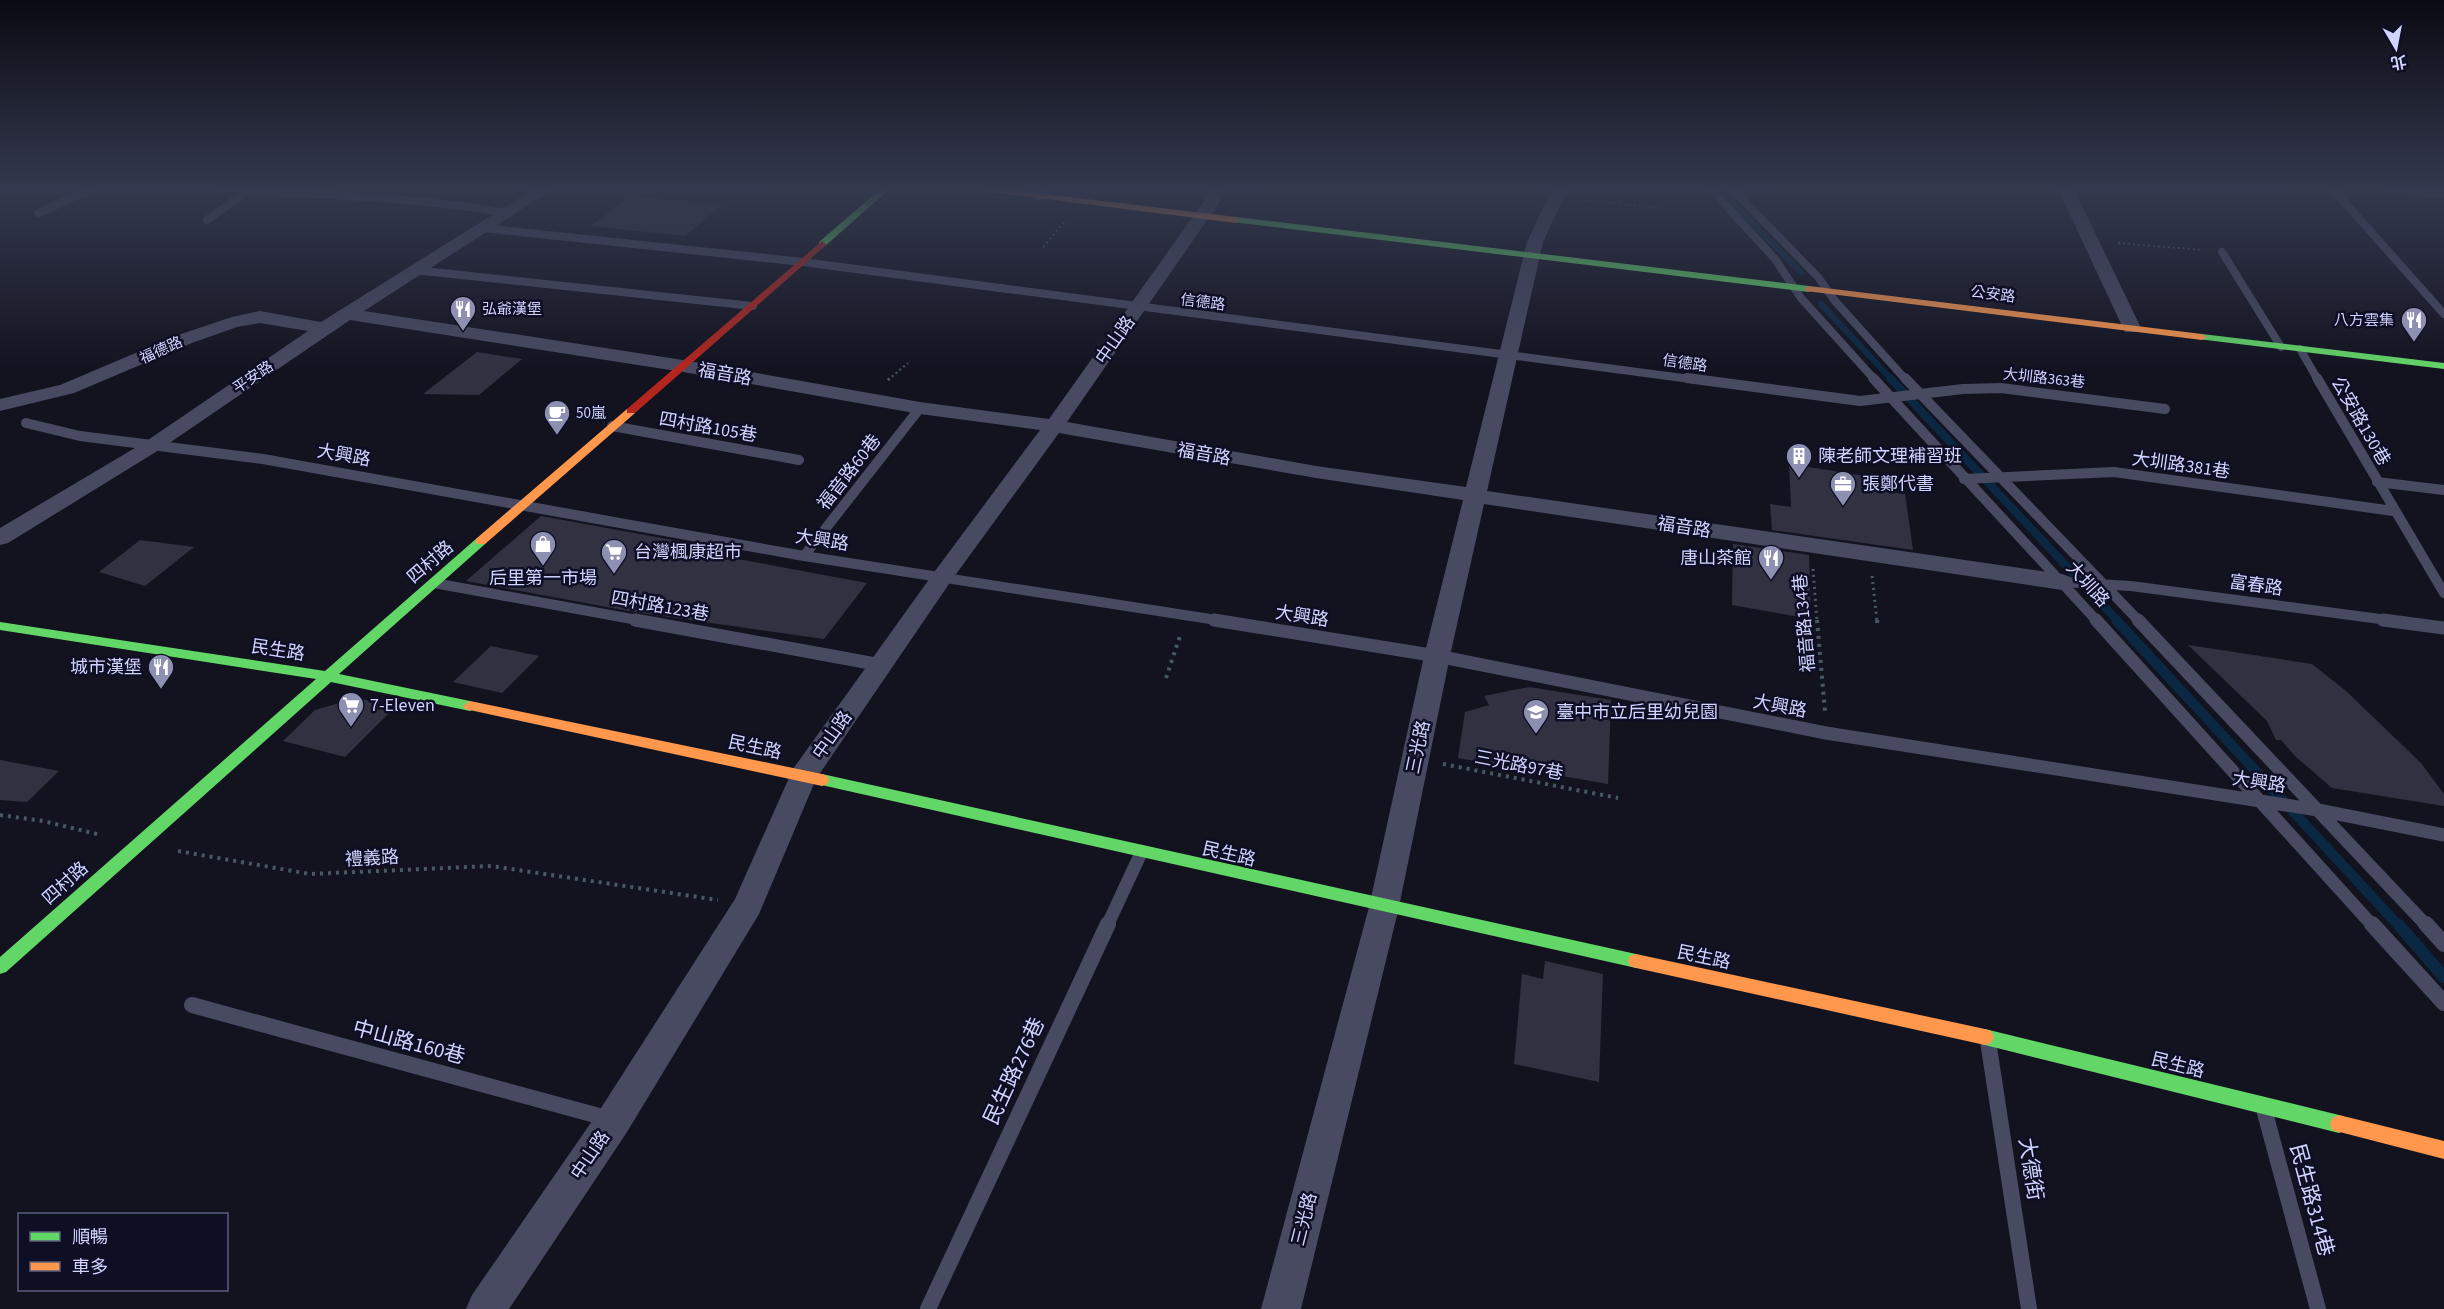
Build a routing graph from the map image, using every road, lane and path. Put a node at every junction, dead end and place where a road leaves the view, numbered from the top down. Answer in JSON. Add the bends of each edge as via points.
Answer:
{"nodes":[{"id":1,"x":450,"y":248,"type":"edge"},
{"id":2,"x":672,"y":248,"type":"edge"},
{"id":3,"x":819,"y":248,"type":"edge"},
{"id":4,"x":1179,"y":248,"type":"edge"},
{"id":5,"x":1474,"y":248,"type":"edge"},
{"id":6,"x":1534,"y":248,"type":"edge"},
{"id":7,"x":1764,"y":248,"type":"edge"},
{"id":8,"x":1789,"y":248,"type":"edge"},
{"id":9,"x":2093,"y":248,"type":"edge"},
{"id":10,"x":2175,"y":248,"type":"edge"},
{"id":11,"x":2385,"y":248,"type":"edge"},
{"id":12,"x":2222,"y":252,"type":"joint"},
{"id":13,"x":1532,"y":255,"type":"junction"},
{"id":14,"x":803,"y":262,"type":"junction"},
{"id":15,"x":414,"y":270,"type":"junction"},
{"id":16,"x":1794,"y":286,"type":"junction"},
{"id":17,"x":1830,"y":290,"type":"junction"},
{"id":18,"x":753,"y":306,"type":"junction"},
{"id":19,"x":1138,"y":307,"type":"junction"},
{"id":20,"x":348,"y":314,"type":"junction"},
{"id":21,"x":2444,"y":314,"type":"edge"},
{"id":22,"x":324,"y":328,"type":"junction"},
{"id":23,"x":2132,"y":328,"type":"junction"},
{"id":24,"x":2281,"y":347,"type":"junction"},
{"id":25,"x":2300,"y":349,"type":"junction"},
{"id":26,"x":1510,"y":353,"type":"junction"},
{"id":27,"x":683,"y":366,"type":"junction"},
{"id":28,"x":2444,"y":366,"type":"edge"},
{"id":29,"x":1918,"y":393,"type":"junction"},
{"id":30,"x":1890,"y":396,"type":"junction"},
{"id":31,"x":0,"y":405,"type":"edge"},
{"id":32,"x":920,"y":408,"type":"junction"},
{"id":33,"x":2165,"y":409,"type":"dead end"},
{"id":34,"x":26,"y":423,"type":"dead end"},
{"id":35,"x":610,"y":426,"type":"junction"},
{"id":36,"x":1054,"y":426,"type":"junction"},
{"id":37,"x":152,"y":446,"type":"junction"},
{"id":38,"x":799,"y":459,"type":"dead end"},
{"id":39,"x":2002,"y":478,"type":"junction"},
{"id":40,"x":1964,"y":479,"type":"junction"},
{"id":41,"x":2377,"y":482,"type":"junction"},
{"id":42,"x":2444,"y":490,"type":"edge"},
{"id":43,"x":1476,"y":495,"type":"junction"},
{"id":44,"x":523,"y":504,"type":"junction"},
{"id":45,"x":2393,"y":511,"type":"junction"},
{"id":46,"x":0,"y":538,"type":"edge"},
{"id":47,"x":1812,"y":547,"type":"junction"},
{"id":48,"x":1870,"y":555,"type":"junction"},
{"id":49,"x":804,"y":556,"type":"junction"},
{"id":50,"x":943,"y":576,"type":"junction"},
{"id":51,"x":2062,"y":582,"type":"junction"},
{"id":52,"x":433,"y":583,"type":"junction"},
{"id":53,"x":2105,"y":585,"type":"junction"},
{"id":54,"x":2444,"y":593,"type":"edge"},
{"id":55,"x":1186,"y":616,"type":"junction"},
{"id":56,"x":0,"y":626,"type":"edge"},
{"id":57,"x":1878,"y":628,"type":"dead end"},
{"id":58,"x":2444,"y":628,"type":"edge"},
{"id":59,"x":1437,"y":656,"type":"junction"},
{"id":60,"x":881,"y":665,"type":"junction"},
{"id":61,"x":326,"y":676,"type":"junction"},
{"id":62,"x":1166,"y":678,"type":"dead end"},
{"id":63,"x":1826,"y":733,"type":"junction"},
{"id":64,"x":1415,"y":759,"type":"junction"},
{"id":65,"x":803,"y":776,"type":"junction"},
{"id":66,"x":1618,"y":798,"type":"dead end"},
{"id":67,"x":2257,"y":800,"type":"junction"},
{"id":68,"x":2318,"y":810,"type":"junction"},
{"id":69,"x":0,"y":815,"type":"edge"},
{"id":70,"x":2444,"y":835,"type":"edge"},
{"id":71,"x":136,"y":843,"type":"junction"},
{"id":72,"x":1141,"y":853,"type":"junction"},
{"id":73,"x":748,"y":905,"type":"junction"},
{"id":74,"x":1384,"y":907,"type":"junction"},
{"id":75,"x":2444,"y":944,"type":"edge"},
{"id":76,"x":0,"y":967,"type":"edge"},
{"id":77,"x":2444,"y":1003,"type":"edge"},
{"id":78,"x":192,"y":1005,"type":"dead end"},
{"id":79,"x":1988,"y":1037,"type":"junction"},
{"id":80,"x":2262,"y":1104,"type":"junction"},
{"id":81,"x":614,"y":1120,"type":"junction"},
{"id":82,"x":2444,"y":1150,"type":"edge"},
{"id":83,"x":486,"y":1309,"type":"edge"},
{"id":84,"x":928,"y":1309,"type":"edge"},
{"id":85,"x":1281,"y":1309,"type":"edge"},
{"id":86,"x":2029,"y":1309,"type":"edge"},
{"id":87,"x":2318,"y":1309,"type":"edge"}],
"edges":[{"from":1,"to":15,"type":"street","name":"平安路"},
{"from":2,"to":14,"type":"lane","name":"信德路"},
{"from":3,"to":14,"type":"main road","name":"四村路"},
{"from":4,"to":19,"type":"street","name":"中山路"},
{"from":5,"to":13,"type":"main road","name":"公安路"},
{"from":6,"to":13,"type":"street","name":"三光路"},
{"from":7,"to":16,"type":"lane","name":"大圳路"},
{"from":8,"to":17,"type":"lane","name":"大圳路"},
{"from":9,"to":23,"type":"street"},
{"from":10,"to":12,"type":"path"},
{"from":11,"to":21,"type":"lane"},
{"from":12,"to":24,"type":"lane"},
{"from":13,"to":16,"type":"main road","name":"公安路"},
{"from":13,"to":26,"type":"street","name":"三光路"},
{"from":14,"to":18,"type":"main road","name":"四村路"},
{"from":14,"to":19,"type":"lane","name":"信德路"},
{"from":15,"to":18,"type":"lane"},
{"from":15,"to":20,"type":"street","name":"平安路"},
{"from":16,"to":17,"type":"main road","name":"公安路"},
{"from":16,"to":30,"type":"lane","name":"大圳路"},
{"from":17,"to":23,"type":"main road","name":"公安路"},
{"from":17,"to":29,"type":"lane","name":"大圳路","via":[[1835,302]]},
{"from":18,"to":27,"type":"main road","name":"四村路"},
{"from":19,"to":26,"type":"lane","name":"信德路"},
{"from":19,"to":36,"type":"street","name":"中山路"},
{"from":20,"to":22,"type":"street","name":"平安路"},
{"from":20,"to":27,"type":"street","name":"福音路"},
{"from":22,"to":31,"type":"street","name":"福德路","via":[[260,317],[232,323],[67,389]]},
{"from":22,"to":37,"type":"street","name":"平安路"},
{"from":23,"to":24,"type":"main road","name":"公安路"},
{"from":24,"to":25,"type":"main road","name":"公安路"},
{"from":25,"to":28,"type":"main road","name":"公安路"},
{"from":25,"to":41,"type":"lane","name":"公安路130巷"},
{"from":26,"to":30,"type":"lane","name":"信德路","via":[[1860,401]]},
{"from":26,"to":43,"type":"street","name":"三光路"},
{"from":27,"to":32,"type":"street","name":"福音路"},
{"from":27,"to":35,"type":"main road","name":"四村路"},
{"from":29,"to":30,"type":"lane","name":"信德路"},
{"from":29,"to":33,"type":"lane","name":"大圳路363巷","via":[[2001,388]]},
{"from":29,"to":39,"type":"lane","name":"大圳路"},
{"from":30,"to":40,"type":"lane","name":"大圳路"},
{"from":32,"to":36,"type":"street","name":"福音路"},
{"from":32,"to":49,"type":"lane","name":"福音路60巷"},
{"from":34,"to":37,"type":"lane","name":"大興路","via":[[80,436]]},
{"from":35,"to":38,"type":"lane","name":"四村路105巷"},
{"from":35,"to":44,"type":"main road","name":"四村路"},
{"from":36,"to":43,"type":"street","name":"福音路","via":[[1192,452]]},
{"from":36,"to":50,"type":"street","name":"中山路"},
{"from":37,"to":44,"type":"lane","name":"大興路","via":[[263,459]]},
{"from":37,"to":46,"type":"street","name":"平安路"},
{"from":39,"to":40,"type":"lane","name":"大圳路381巷"},
{"from":39,"to":45,"type":"lane","name":"大圳路381巷","via":[[2114,472]]},
{"from":39,"to":53,"type":"lane","name":"大圳路"},
{"from":40,"to":51,"type":"lane","name":"大圳路"},
{"from":41,"to":42,"type":"lane"},
{"from":41,"to":45,"type":"lane","name":"公安路130巷"},
{"from":43,"to":47,"type":"street","name":"福音路"},
{"from":43,"to":59,"type":"street","name":"三光路"},
{"from":44,"to":49,"type":"lane","name":"大興路"},
{"from":44,"to":52,"type":"main road","name":"四村路"},
{"from":45,"to":54,"type":"lane","name":"公安路130巷"},
{"from":47,"to":48,"type":"street","name":"福音路"},
{"from":47,"to":63,"type":"path","name":"福音路134巷"},
{"from":48,"to":51,"type":"street","name":"福音路"},
{"from":48,"to":57,"type":"path"},
{"from":49,"to":50,"type":"lane","name":"大興路"},
{"from":50,"to":55,"type":"lane","name":"大興路"},
{"from":50,"to":60,"type":"street","name":"中山路"},
{"from":51,"to":53,"type":"lane","name":"富春路"},
{"from":51,"to":67,"type":"lane","name":"大圳路"},
{"from":52,"to":60,"type":"lane","name":"四村路123巷"},
{"from":52,"to":61,"type":"main road","name":"四村路"},
{"from":53,"to":58,"type":"lane","name":"富春路"},
{"from":53,"to":68,"type":"lane","name":"大圳路"},
{"from":55,"to":59,"type":"lane","name":"大興路"},
{"from":55,"to":62,"type":"path"},
{"from":56,"to":61,"type":"main road","name":"民生路"},
{"from":59,"to":63,"type":"lane","name":"大興路"},
{"from":59,"to":64,"type":"street","name":"三光路"},
{"from":60,"to":65,"type":"street","name":"中山路"},
{"from":61,"to":65,"type":"main road","name":"民生路"},
{"from":61,"to":71,"type":"main road","name":"四村路"},
{"from":63,"to":67,"type":"lane","name":"大興路"},
{"from":64,"to":66,"type":"path","name":"三光路97巷"},
{"from":64,"to":74,"type":"street","name":"三光路"},
{"from":65,"to":72,"type":"main road","name":"民生路"},
{"from":65,"to":73,"type":"street","name":"中山路"},
{"from":67,"to":68,"type":"lane","name":"大興路"},
{"from":67,"to":77,"type":"lane","name":"大圳路"},
{"from":68,"to":70,"type":"lane","name":"大興路"},
{"from":68,"to":75,"type":"lane","name":"大圳路"},
{"from":69,"to":71,"type":"path","name":"禮義路"},
{"from":71,"to":73,"type":"path","name":"禮義路","via":[[310,874],[490,866]]},
{"from":71,"to":76,"type":"main road","name":"四村路"},
{"from":72,"to":74,"type":"main road","name":"民生路"},
{"from":72,"to":84,"type":"lane","name":"民生路276巷"},
{"from":73,"to":81,"type":"street","name":"中山路"},
{"from":74,"to":79,"type":"main road","name":"民生路"},
{"from":74,"to":85,"type":"street","name":"三光路"},
{"from":78,"to":81,"type":"lane","name":"中山路160巷"},
{"from":79,"to":80,"type":"main road","name":"民生路"},
{"from":79,"to":86,"type":"lane","name":"大德街"},
{"from":80,"to":82,"type":"main road","name":"民生路"},
{"from":80,"to":87,"type":"lane","name":"民生路314巷"},
{"from":81,"to":83,"type":"street","name":"中山路"}]}
